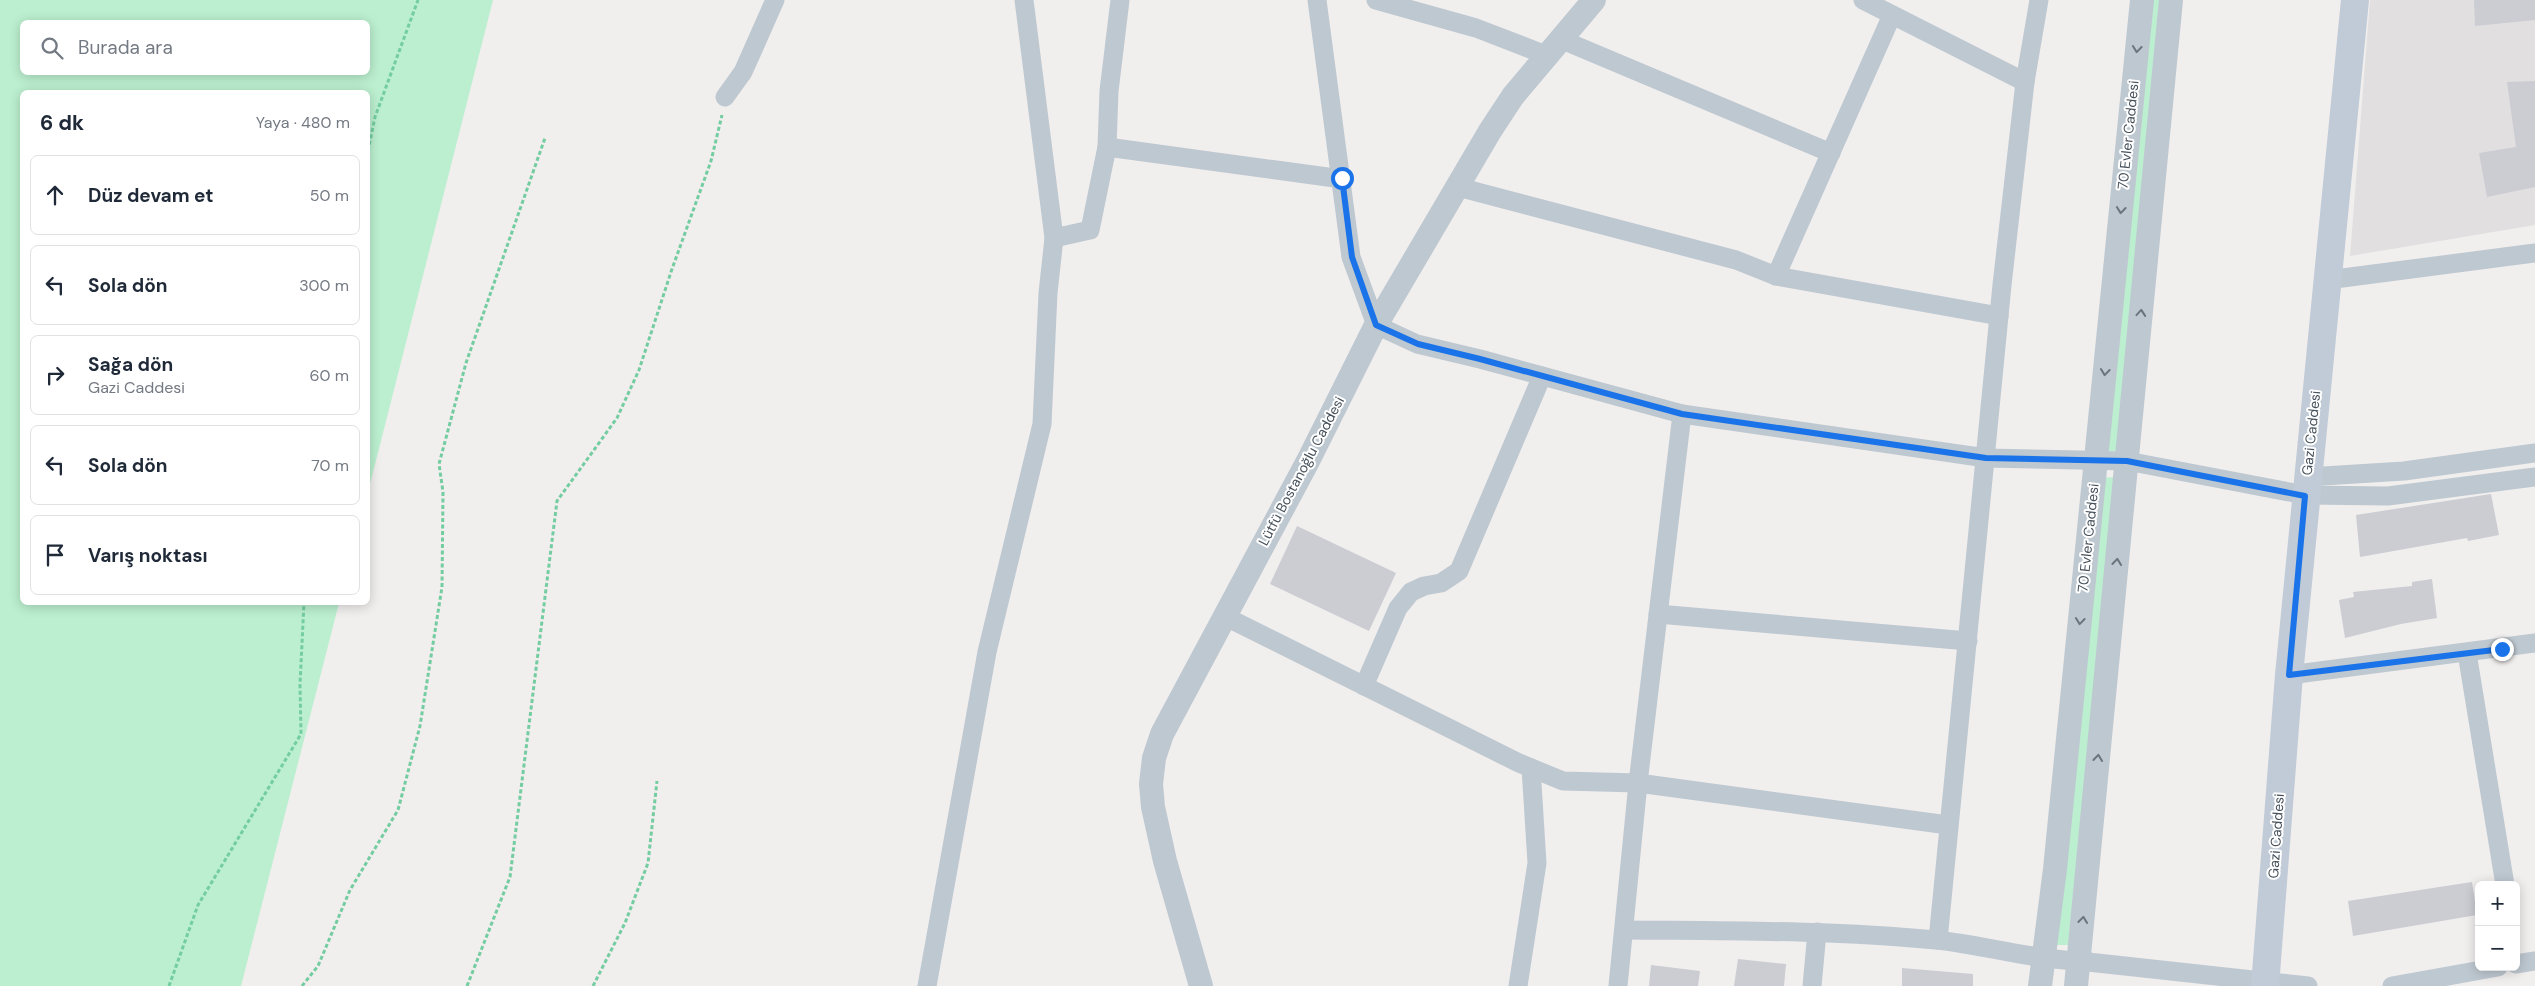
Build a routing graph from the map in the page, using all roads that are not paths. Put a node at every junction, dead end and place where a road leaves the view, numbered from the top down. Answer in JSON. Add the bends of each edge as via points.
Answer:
{"nodes":[{"id":1,"x":776,"y":0,"type":"edge"},
{"id":2,"x":1024,"y":0,"type":"edge"},
{"id":3,"x":1120,"y":0,"type":"edge"},
{"id":4,"x":1318,"y":0,"type":"edge"},
{"id":5,"x":1376,"y":0,"type":"edge"},
{"id":6,"x":1594,"y":0,"type":"edge"},
{"id":7,"x":1863,"y":0,"type":"edge"},
{"id":8,"x":2039,"y":0,"type":"edge"},
{"id":9,"x":2142,"y":0,"type":"edge"},
{"id":10,"x":2171,"y":0,"type":"edge"},
{"id":11,"x":2355,"y":0,"type":"edge"},
{"id":12,"x":1892,"y":15,"type":"junction"},
{"id":13,"x":1553,"y":47,"type":"junction"},
{"id":14,"x":2025,"y":82,"type":"junction"},
{"id":15,"x":725,"y":97,"type":"road end"},
{"id":16,"x":1107,"y":147,"type":"junction"},
{"id":17,"x":1831,"y":153,"type":"junction"},
{"id":18,"x":1342,"y":178,"type":"junction"},
{"id":19,"x":1458,"y":188,"type":"junction"},
{"id":20,"x":1054,"y":238,"type":"junction"},
{"id":21,"x":2535,"y":252,"type":"edge"},
{"id":22,"x":1776,"y":276,"type":"junction"},
{"id":23,"x":2327,"y":280,"type":"junction"},
{"id":24,"x":1999,"y":316,"type":"junction"},
{"id":25,"x":1376,"y":325,"type":"junction"},
{"id":26,"x":1542,"y":376,"type":"junction"},
{"id":27,"x":1682,"y":414,"type":"junction"},
{"id":28,"x":2535,"y":453,"type":"edge"},
{"id":29,"x":1986,"y":458,"type":"junction"},
{"id":30,"x":2096,"y":461,"type":"junction"},
{"id":31,"x":2127,"y":461,"type":"junction"},
{"id":32,"x":2535,"y":477,"type":"edge"},
{"id":33,"x":2306,"y":486,"type":"junction"},
{"id":34,"x":1658,"y":614,"type":"junction"},
{"id":35,"x":1224,"y":616,"type":"junction"},
{"id":36,"x":1968,"y":641,"type":"junction"},
{"id":37,"x":2535,"y":643,"type":"edge"},
{"id":38,"x":2467,"y":653,"type":"junction"},
{"id":39,"x":2289,"y":675,"type":"junction"},
{"id":40,"x":1364,"y":686,"type":"junction"},
{"id":41,"x":1531,"y":768,"type":"junction"},
{"id":42,"x":1638,"y":784,"type":"junction"},
{"id":43,"x":1948,"y":825,"type":"junction"},
{"id":44,"x":2503,"y":881,"type":"edge"},
{"id":45,"x":1624,"y":930,"type":"junction"},
{"id":46,"x":1817,"y":932,"type":"junction"},
{"id":47,"x":1938,"y":940,"type":"junction"},
{"id":48,"x":2043,"y":959,"type":"junction"},
{"id":49,"x":2079,"y":961,"type":"junction"},
{"id":50,"x":2476,"y":971,"type":"edge"},
{"id":51,"x":2265,"y":984,"type":"edge"},
{"id":52,"x":927,"y":986,"type":"edge"},
{"id":53,"x":1201,"y":986,"type":"edge"},
{"id":54,"x":1518,"y":986,"type":"edge"},
{"id":55,"x":1618,"y":986,"type":"edge"},
{"id":56,"x":1812,"y":986,"type":"edge"},
{"id":57,"x":2040,"y":986,"type":"edge"},
{"id":58,"x":2076,"y":986,"type":"edge"},
{"id":59,"x":2308,"y":986,"type":"edge"},
{"id":60,"x":2392,"y":986,"type":"edge"}],
"edges":[{"from":1,"to":15,"type":"street","via":[[743,72]]},
{"from":2,"to":20,"type":"street"},
{"from":3,"to":16,"type":"street","via":[[1109,91]]},
{"from":4,"to":18,"type":"street"},
{"from":5,"to":13,"type":"street"},
{"from":6,"to":13,"type":"street","name":"Lütfü Bostanoğlu Caddesi"},
{"from":7,"to":12,"type":"street"},
{"from":8,"to":14,"type":"street"},
{"from":9,"to":30,"type":"street","name":"70 Evler Caddesi","one_way":true},
{"from":31,"to":10,"type":"street","one_way":true},
{"from":11,"to":23,"type":"main road","name":"Gazi Caddesi"},
{"from":12,"to":14,"type":"street"},
{"from":12,"to":17,"type":"street"},
{"from":13,"to":17,"type":"street"},
{"from":13,"to":19,"type":"street","name":"Lütfü Bostanoğlu Caddesi","via":[[1499,117]]},
{"from":14,"to":24,"type":"street"},
{"from":16,"to":18,"type":"street"},
{"from":16,"to":20,"type":"street","via":[[1090,230]]},
{"from":17,"to":22,"type":"street"},
{"from":18,"to":25,"type":"street","via":[[1352,257]]},
{"from":19,"to":22,"type":"street","via":[[1736,260]]},
{"from":19,"to":25,"type":"street","name":"Lütfü Bostanoğlu Caddesi"},
{"from":20,"to":52,"type":"street","via":[[1042,424],[987,652]]},
{"from":21,"to":23,"type":"street"},
{"from":22,"to":24,"type":"street"},
{"from":23,"to":33,"type":"main road","name":"Gazi Caddesi"},
{"from":24,"to":29,"type":"street"},
{"from":25,"to":26,"type":"street","via":[[1418,344]]},
{"from":25,"to":35,"type":"street","name":"Lütfü Bostanoğlu Caddesi","via":[[1308,461]]},
{"from":26,"to":27,"type":"street"},
{"from":26,"to":40,"type":"street","via":[[1459,571],[1441,583],[1411,592],[1398,608]]},
{"from":27,"to":29,"type":"street"},
{"from":27,"to":34,"type":"street"},
{"from":28,"to":33,"type":"street"},
{"from":29,"to":30,"type":"street"},
{"from":29,"to":36,"type":"street"},
{"from":30,"to":31,"type":"street"},
{"from":30,"to":48,"type":"street","name":"70 Evler Caddesi","one_way":true},
{"from":31,"to":33,"type":"street"},
{"from":49,"to":31,"type":"street","one_way":true},
{"from":32,"to":33,"type":"street","via":[[2388,496]]},
{"from":33,"to":39,"type":"main road","name":"Gazi Caddesi"},
{"from":34,"to":36,"type":"street"},
{"from":34,"to":42,"type":"street"},
{"from":35,"to":40,"type":"street"},
{"from":35,"to":53,"type":"street","name":"Lütfü Bostanoğlu Caddesi","via":[[1162,734],[1154,758],[1151,784],[1159,837]]},
{"from":36,"to":43,"type":"street"},
{"from":37,"to":38,"type":"street"},
{"from":38,"to":39,"type":"street"},
{"from":38,"to":44,"type":"street"},
{"from":39,"to":51,"type":"main road","name":"Gazi Caddesi"},
{"from":40,"to":41,"type":"street"},
{"from":41,"to":42,"type":"street","via":[[1563,781]]},
{"from":41,"to":54,"type":"street","via":[[1537,863]]},
{"from":42,"to":43,"type":"street"},
{"from":42,"to":45,"type":"street"},
{"from":43,"to":47,"type":"street"},
{"from":45,"to":46,"type":"street"},
{"from":45,"to":55,"type":"street"},
{"from":46,"to":47,"type":"street"},
{"from":46,"to":56,"type":"street"},
{"from":47,"to":48,"type":"street"},
{"from":48,"to":49,"type":"street"},
{"from":48,"to":57,"type":"street","name":"70 Evler Caddesi"},
{"from":49,"to":51,"type":"street"},
{"from":49,"to":58,"type":"street"},
{"from":50,"to":60,"type":"street"},
{"from":51,"to":59,"type":"street"}]}
